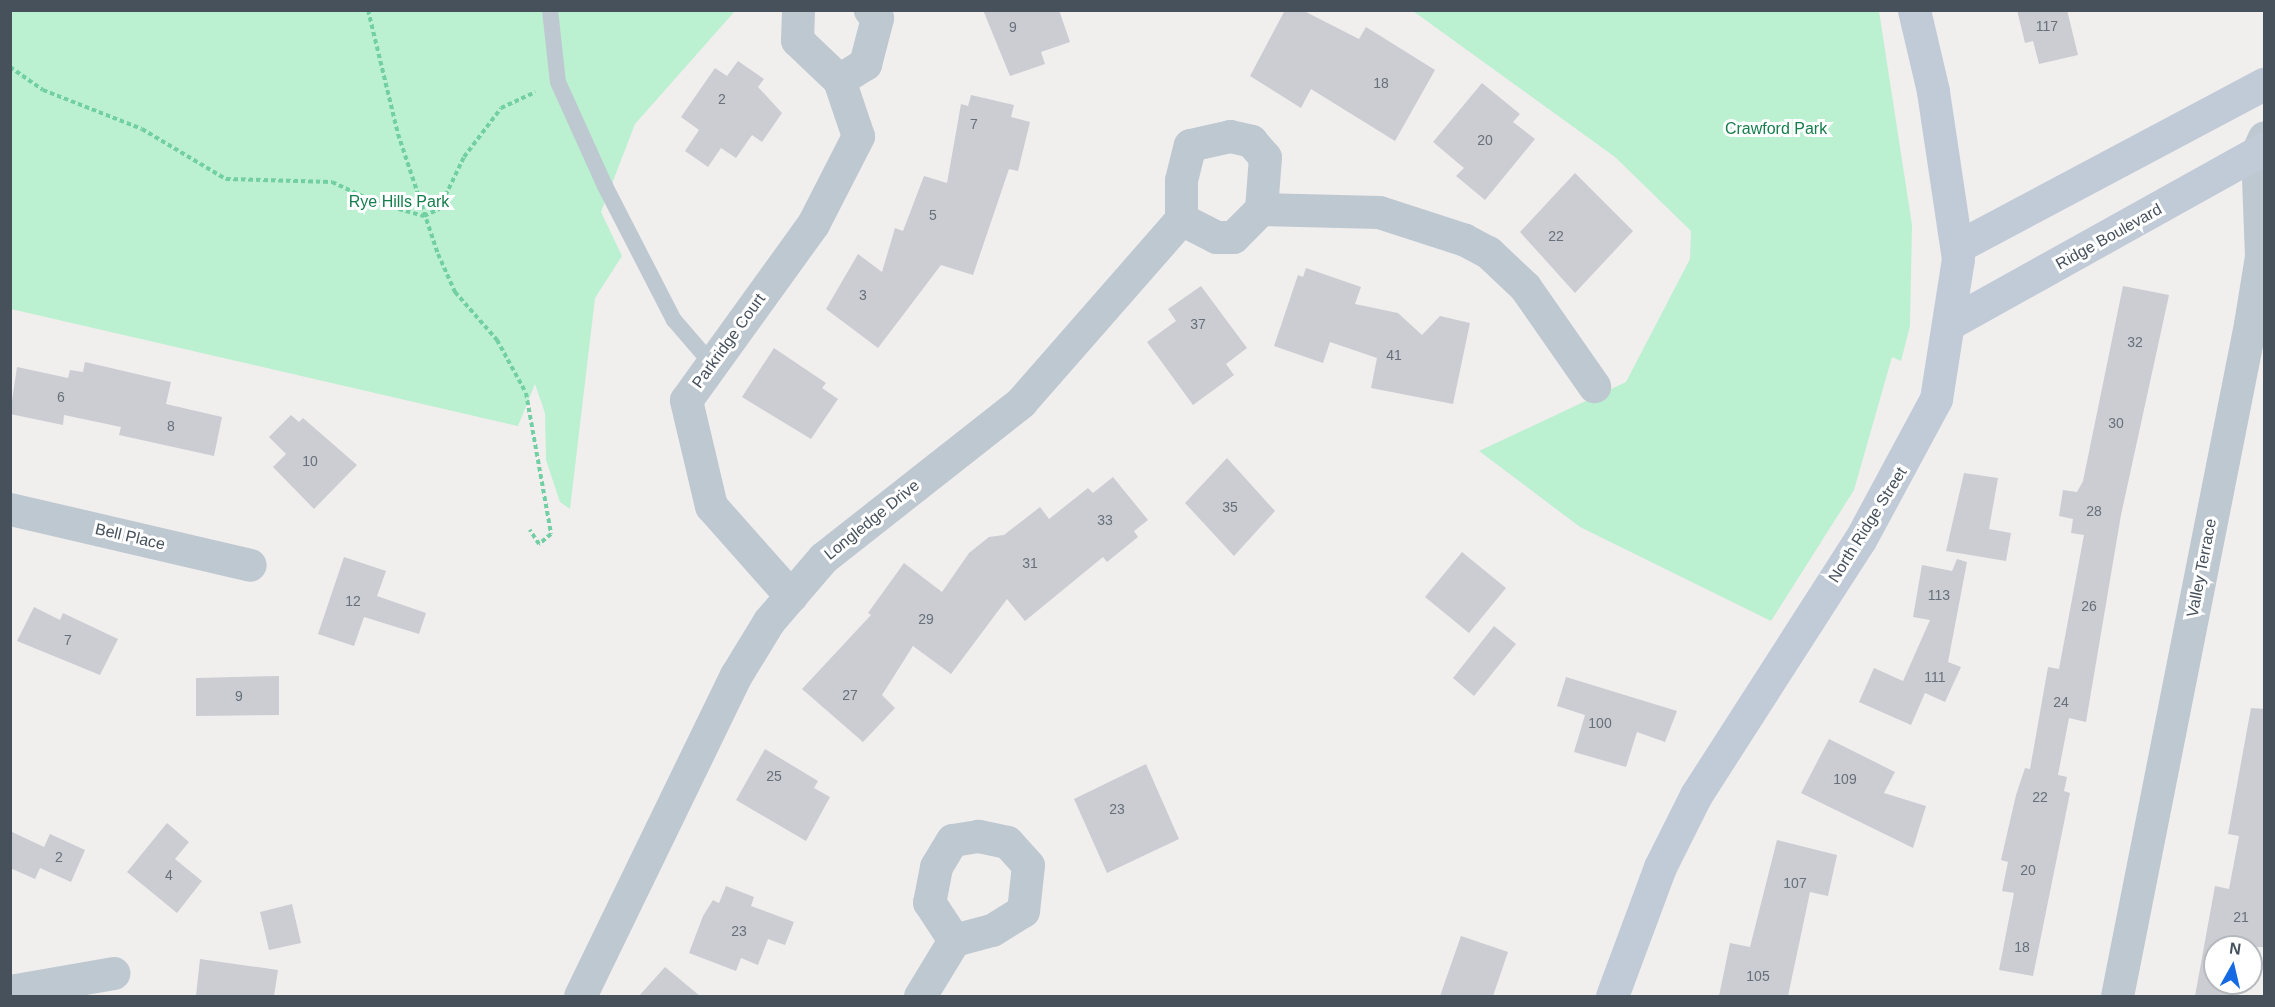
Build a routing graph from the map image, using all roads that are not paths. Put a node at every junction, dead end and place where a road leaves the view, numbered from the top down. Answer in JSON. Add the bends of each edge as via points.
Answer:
{"nodes":[{"id":1,"x":550,"y":10,"type":"edge"},
{"id":2,"x":798,"y":10,"type":"edge"},
{"id":3,"x":870,"y":10,"type":"edge"},
{"id":4,"x":1914,"y":10,"type":"edge"},
{"id":5,"x":839,"y":80,"type":"junction"},
{"id":6,"x":2265,"y":84,"type":"edge"},
{"id":7,"x":2262,"y":146,"type":"edge"},
{"id":8,"x":1260,"y":209,"type":"junction"},
{"id":9,"x":1181,"y":219,"type":"junction"},
{"id":10,"x":1957,"y":247,"type":"junction"},
{"id":11,"x":1952,"y":322,"type":"junction"},
{"id":12,"x":712,"y":364,"type":"junction"},
{"id":13,"x":1594,"y":386,"type":"dead end"},
{"id":14,"x":10,"y":509,"type":"edge"},
{"id":15,"x":250,"y":565,"type":"dead end"},
{"id":16,"x":791,"y":596,"type":"junction"},
{"id":17,"x":954,"y":940,"type":"dead end"},
{"id":18,"x":113,"y":973,"type":"dead end"},
{"id":19,"x":10,"y":991,"type":"edge"},
{"id":20,"x":580,"y":996,"type":"edge"},
{"id":21,"x":920,"y":996,"type":"edge"},
{"id":22,"x":1612,"y":996,"type":"edge"},
{"id":23,"x":2117,"y":996,"type":"edge"}],
"edges":[{"from":1,"to":12,"type":"lane","via":[[558,82],[645,272],[674,320]]},
{"from":2,"to":5,"type":"street","name":"Parkridge Court","via":[[797,40]]},
{"from":3,"to":5,"type":"street","via":[[877,18],[865,64]]},
{"from":4,"to":10,"type":"street","name":"North Ridge Street"},
{"from":5,"to":12,"type":"street","name":"Parkridge Court","via":[[858,136],[813,225]]},
{"from":6,"to":10,"type":"street"},
{"from":7,"to":11,"type":"street","name":"Ridge Boulevard"},
{"from":7,"to":23,"type":"street","name":"Valley Terrace","via":[[2261,256],[2250,324]]},
{"from":8,"to":9,"type":"street","via":[[1233,237],[1216,237]]},
{"from":8,"to":9,"type":"street","via":[[1265,157],[1251,141],[1230,136],[1190,146],[1181,180]]},
{"from":8,"to":13,"type":"street","via":[[1380,212],[1488,252],[1525,288]]},
{"from":9,"to":16,"type":"street","name":"Longledge Drive","via":[[1021,402],[823,558]]},
{"from":10,"to":11,"type":"street","name":"North Ridge Street"},
{"from":11,"to":22,"type":"street","name":"North Ridge Street","via":[[1936,399],[1907,461],[1696,795],[1660,867]]},
{"from":12,"to":16,"type":"street","name":"Parkridge Court","via":[[686,400],[711,506]]},
{"from":14,"to":15,"type":"street","name":"Bell Place"},
{"from":16,"to":20,"type":"street","name":"Longledge Drive","via":[[736,675]]},
{"from":17,"to":21,"type":"street"},
{"from":18,"to":19,"type":"street"}]}
